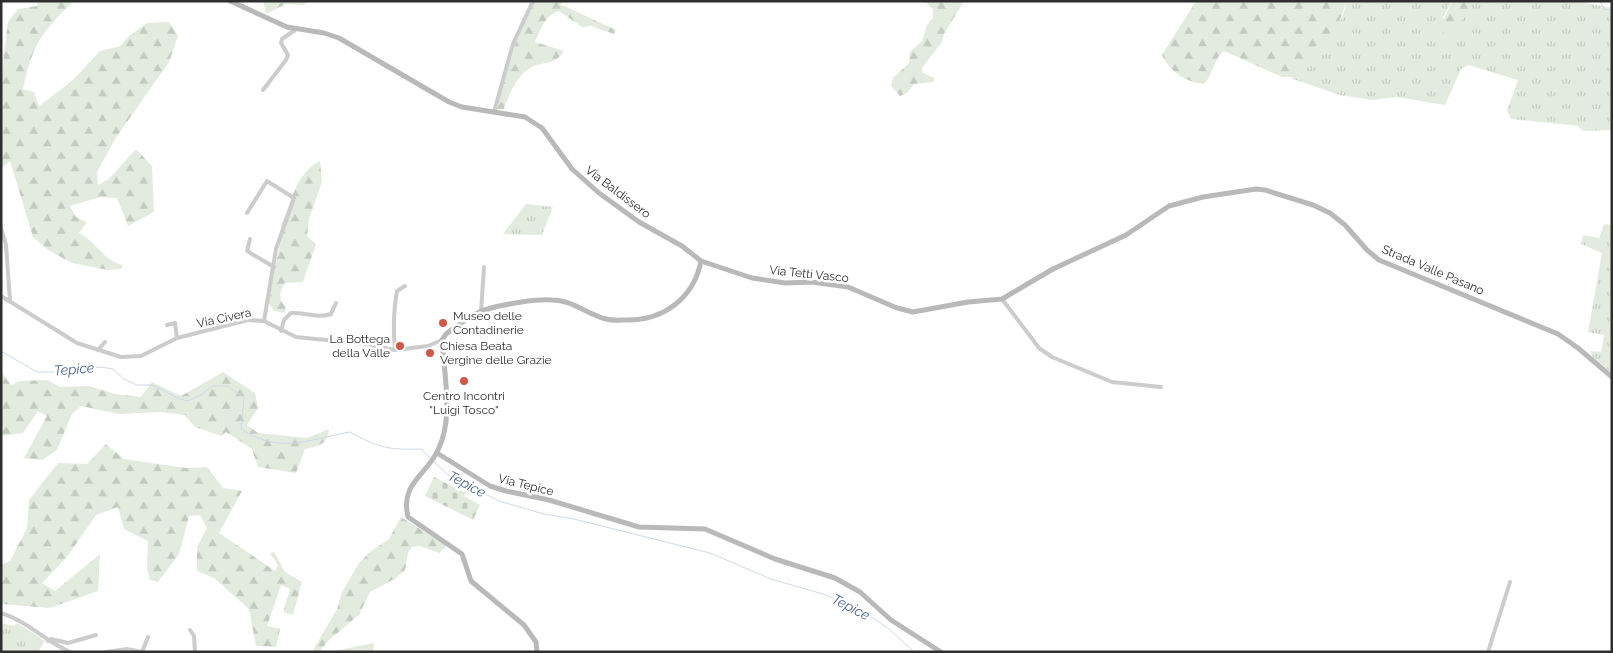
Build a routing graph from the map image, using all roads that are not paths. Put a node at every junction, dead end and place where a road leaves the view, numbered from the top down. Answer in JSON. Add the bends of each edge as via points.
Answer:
{"nodes":[{"id":1,"x":230,"y":1,"type":"edge"},
{"id":2,"x":533,"y":1,"type":"edge"},
{"id":3,"x":295,"y":30,"type":"junction"},
{"id":4,"x":264,"y":90,"type":"dead end"},
{"id":5,"x":494,"y":112,"type":"junction"},
{"id":6,"x":247,"y":213,"type":"dead end"},
{"id":7,"x":1,"y":228,"type":"edge"},
{"id":8,"x":250,"y":239,"type":"dead end"},
{"id":9,"x":701,"y":261,"type":"junction"},
{"id":10,"x":274,"y":267,"type":"junction"},
{"id":11,"x":484,"y":267,"type":"dead end"},
{"id":12,"x":405,"y":286,"type":"dead end"},
{"id":13,"x":1,"y":296,"type":"edge"},
{"id":14,"x":1002,"y":299,"type":"junction"},
{"id":15,"x":10,"y":301,"type":"junction"},
{"id":16,"x":336,"y":303,"type":"dead end"},
{"id":17,"x":481,"y":312,"type":"junction"},
{"id":18,"x":264,"y":321,"type":"junction"},
{"id":19,"x":242,"y":322,"type":"junction"},
{"id":20,"x":211,"y":324,"type":"dead end"},
{"id":21,"x":167,"y":325,"type":"dead end"},
{"id":22,"x":281,"y":331,"type":"junction"},
{"id":23,"x":178,"y":338,"type":"junction"},
{"id":24,"x":442,"y":340,"type":"junction"},
{"id":25,"x":105,"y":342,"type":"dead end"},
{"id":26,"x":98,"y":350,"type":"junction"},
{"id":27,"x":396,"y":350,"type":"junction"},
{"id":28,"x":1612,"y":378,"type":"edge"},
{"id":29,"x":1161,"y":387,"type":"dead end"},
{"id":30,"x":436,"y":454,"type":"junction"},
{"id":31,"x":1510,"y":582,"type":"dead end"},
{"id":32,"x":1,"y":613,"type":"edge"},
{"id":33,"x":190,"y":630,"type":"dead end"},
{"id":34,"x":96,"y":635,"type":"dead end"},
{"id":35,"x":148,"y":637,"type":"dead end"},
{"id":36,"x":48,"y":641,"type":"junction"},
{"id":37,"x":70,"y":652,"type":"edge"},
{"id":38,"x":106,"y":652,"type":"edge"},
{"id":39,"x":142,"y":652,"type":"edge"},
{"id":40,"x":195,"y":652,"type":"edge"},
{"id":41,"x":537,"y":652,"type":"edge"},
{"id":42,"x":941,"y":652,"type":"edge"},
{"id":43,"x":1488,"y":652,"type":"edge"}],
"edges":[{"from":1,"to":3,"type":"street","name":"Via Baldissero"},
{"from":2,"to":5,"type":"street","via":[[512,44]]},
{"from":3,"to":4,"type":"street","via":[[282,40],[288,55]]},
{"from":3,"to":5,"type":"street","name":"Via Baldissero","via":[[339,38],[449,102]]},
{"from":5,"to":9,"type":"street","name":"Via Baldissero","via":[[533,121],[585,182],[639,222],[682,246]]},
{"from":6,"to":10,"type":"street","via":[[267,181],[294,198],[276,248]]},
{"from":7,"to":15,"type":"street","via":[[6,245]]},
{"from":8,"to":10,"type":"street","via":[[246,251]]},
{"from":9,"to":14,"type":"street","name":"Via Tetti Vasco","via":[[752,278],[848,287],[913,312]]},
{"from":9,"to":17,"type":"street","via":[[689,292],[657,316],[608,320],[569,303],[552,300]]},
{"from":10,"to":18,"type":"street"},
{"from":11,"to":17,"type":"street"},
{"from":12,"to":27,"type":"street","via":[[397,291],[394,308],[392,323]]},
{"from":13,"to":15,"type":"street","name":"Via Civera"},
{"from":14,"to":28,"type":"street","name":"Strada Valle Pasano","via":[[1053,269],[1126,235],[1169,206],[1203,197],[1265,190],[1330,212],[1379,260],[1558,334]]},
{"from":14,"to":29,"type":"street","via":[[1039,348],[1052,357],[1112,382]]},
{"from":15,"to":26,"type":"street","name":"Via Civera","via":[[77,343]]},
{"from":16,"to":22,"type":"street","via":[[328,315],[291,313],[284,320]]},
{"from":17,"to":24,"type":"street","via":[[446,334]]},
{"from":18,"to":19,"type":"street","name":"Via Civera"},
{"from":18,"to":22,"type":"street","name":"Via Civera"},
{"from":19,"to":20,"type":"street"},
{"from":19,"to":23,"type":"street","name":"Via Civera"},
{"from":21,"to":23,"type":"street","via":[[175,323]]},
{"from":22,"to":27,"type":"street","name":"Via Civera","via":[[296,337]]},
{"from":23,"to":26,"type":"street","name":"Via Civera","via":[[141,356],[121,358]]},
{"from":24,"to":27,"type":"street","name":"Via Civera","via":[[428,346]]},
{"from":24,"to":30,"type":"street","via":[[446,423]]},
{"from":25,"to":26,"type":"street"},
{"from":30,"to":41,"type":"street","via":[[406,497],[408,517],[462,554],[471,581],[524,625],[536,642]]},
{"from":30,"to":42,"type":"street","name":"Via Tepice","via":[[506,492],[548,500],[639,528],[706,529],[775,559],[835,578],[860,592],[891,620]]},
{"from":31,"to":43,"type":"street"},
{"from":32,"to":36,"type":"street","via":[[22,622]]},
{"from":33,"to":40,"type":"street","via":[[194,636]]},
{"from":34,"to":36,"type":"street","via":[[68,643]]},
{"from":35,"to":39,"type":"street"},
{"from":36,"to":37,"type":"street"},
{"from":38,"to":39,"type":"street","via":[[127,649]]}]}
